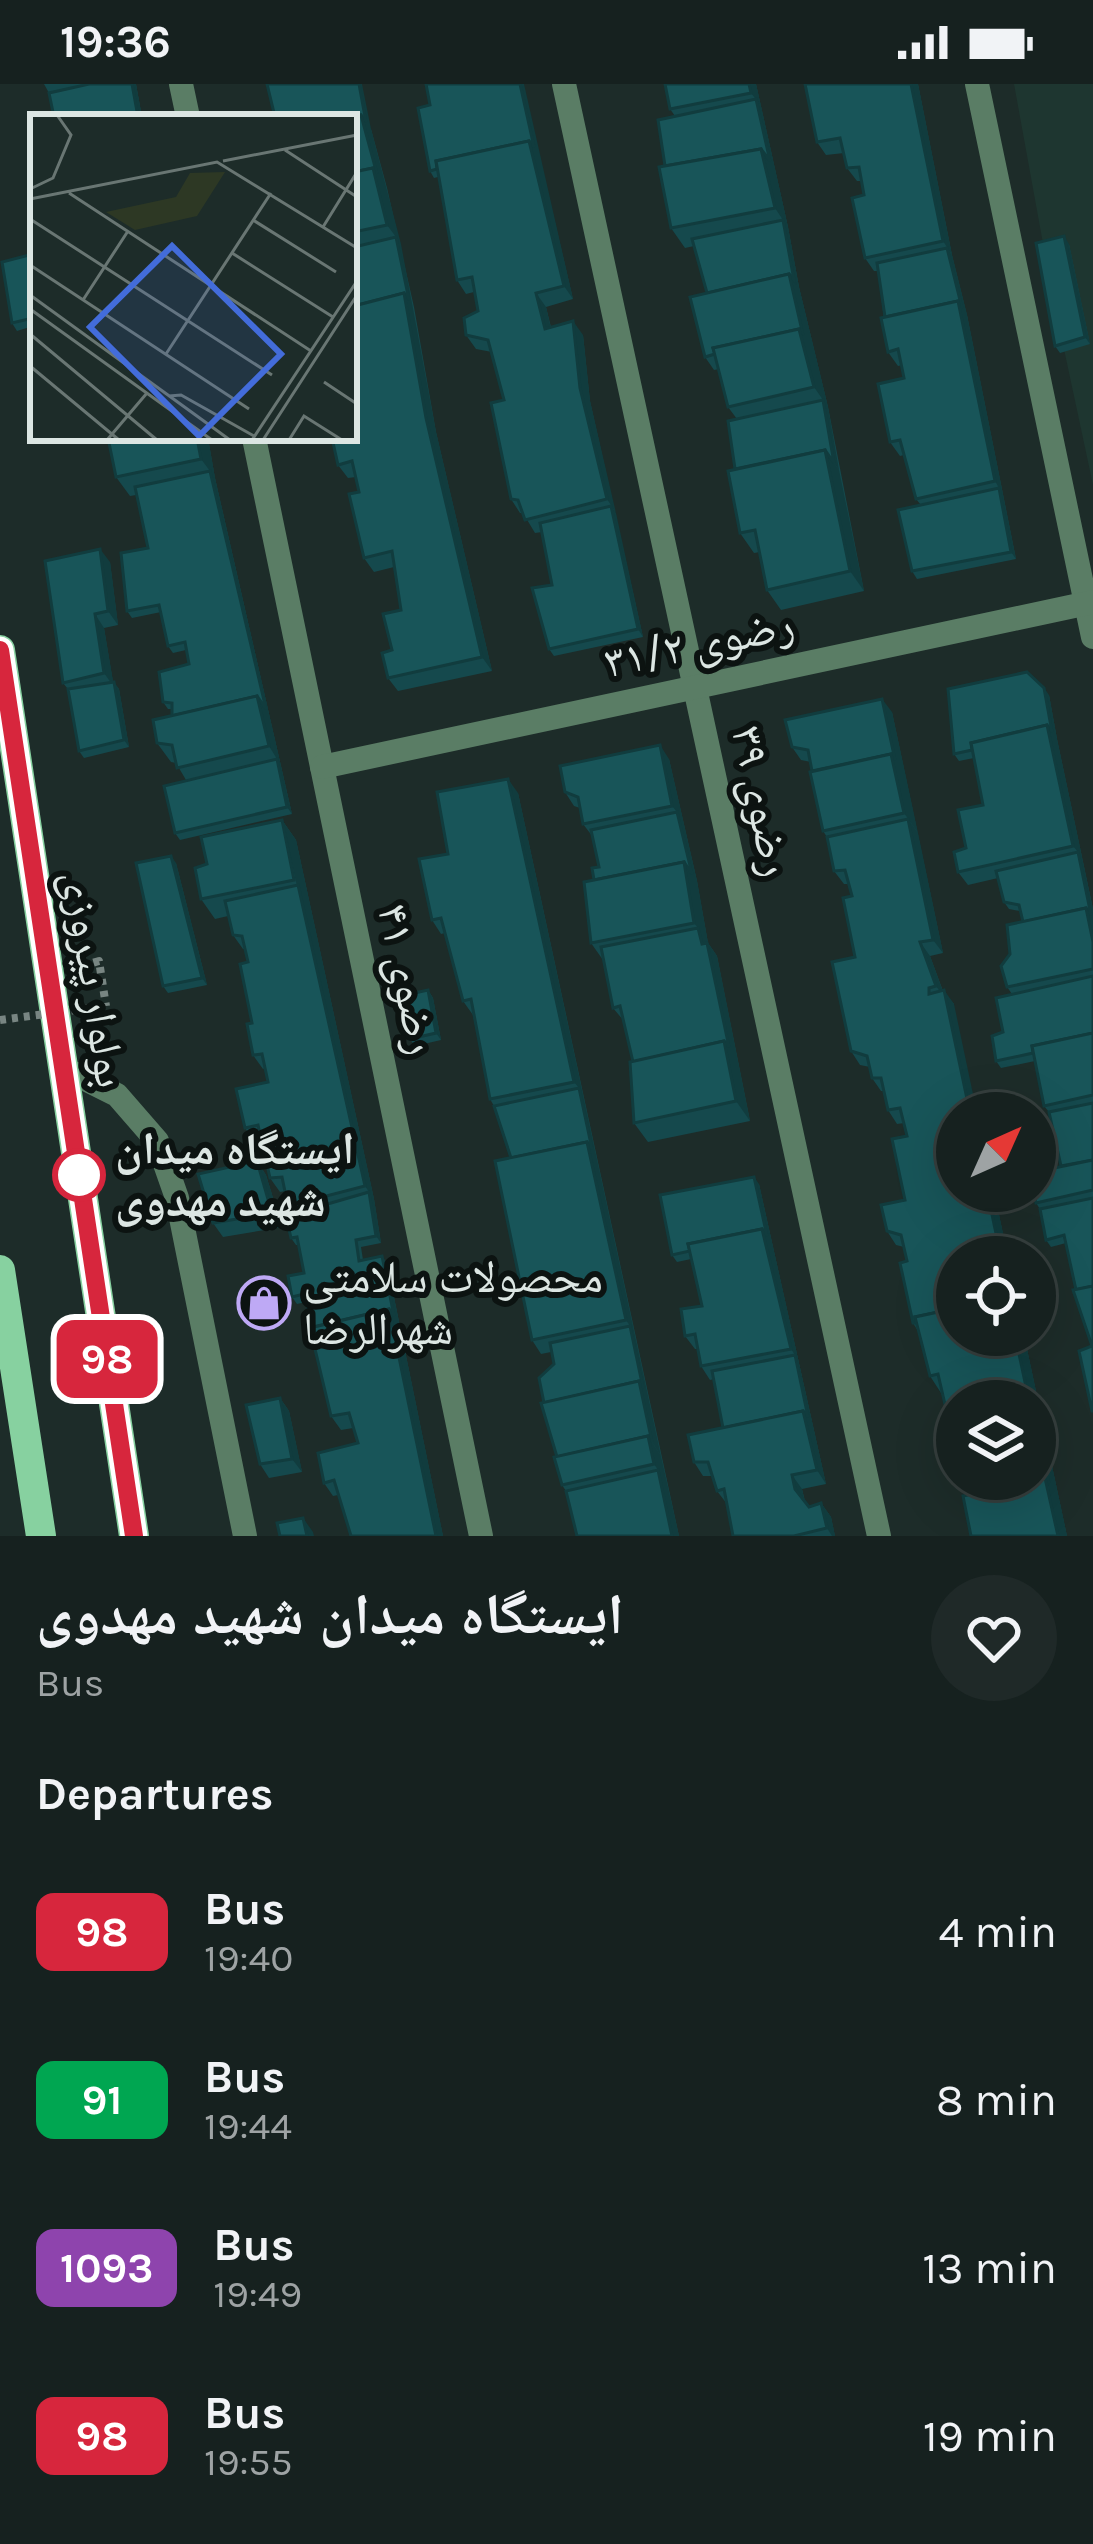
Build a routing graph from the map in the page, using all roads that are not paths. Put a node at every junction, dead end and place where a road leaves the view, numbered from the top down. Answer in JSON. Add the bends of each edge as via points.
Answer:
{"nodes":[{"id":1,"x":181,"y":84,"type":"edge"},
{"id":2,"x":563,"y":84,"type":"edge"},
{"id":3,"x":977,"y":84,"type":"edge"},
{"id":4,"x":187,"y":114,"type":"edge"},
{"id":5,"x":255,"y":441,"type":"edge"},
{"id":6,"x":1090,"y":603,"type":"edge"},
{"id":7,"x":1093,"y":637,"type":"edge"},
{"id":8,"x":0,"y":650,"type":"edge"},
{"id":9,"x":694,"y":687,"type":"junction"},
{"id":10,"x":322,"y":767,"type":"junction"},
{"id":11,"x":64,"y":1068,"type":"junction"},
{"id":12,"x":0,"y":1270,"type":"edge"},
{"id":13,"x":41,"y":1536,"type":"edge"},
{"id":14,"x":134,"y":1536,"type":"edge"},
{"id":15,"x":245,"y":1536,"type":"edge"},
{"id":16,"x":481,"y":1536,"type":"edge"},
{"id":17,"x":879,"y":1536,"type":"edge"}],
"edges":[{"from":1,"to":4,"type":"street"},
{"from":2,"to":9,"type":"street","name":"رضوی ۳۹"},
{"from":3,"to":6,"type":"street"},
{"from":5,"to":10,"type":"street","name":"رضوی ۴۱"},
{"from":6,"to":7,"type":"street"},
{"from":6,"to":9,"type":"street","name":"رضوی ۳۱/۲"},
{"from":8,"to":11,"type":"main road","name":"بولوار پیروزی"},
{"from":9,"to":10,"type":"street","name":"رضوی ۳۱/۲"},
{"from":9,"to":17,"type":"street","name":"رضوی ۳۹"},
{"from":10,"to":16,"type":"street","name":"رضوی ۴۱"},
{"from":11,"to":14,"type":"main road","name":"بولوار پیروزی"},
{"from":11,"to":15,"type":"street","via":[[118,1095],[158,1141]]},
{"from":12,"to":13,"type":"main road"}]}
